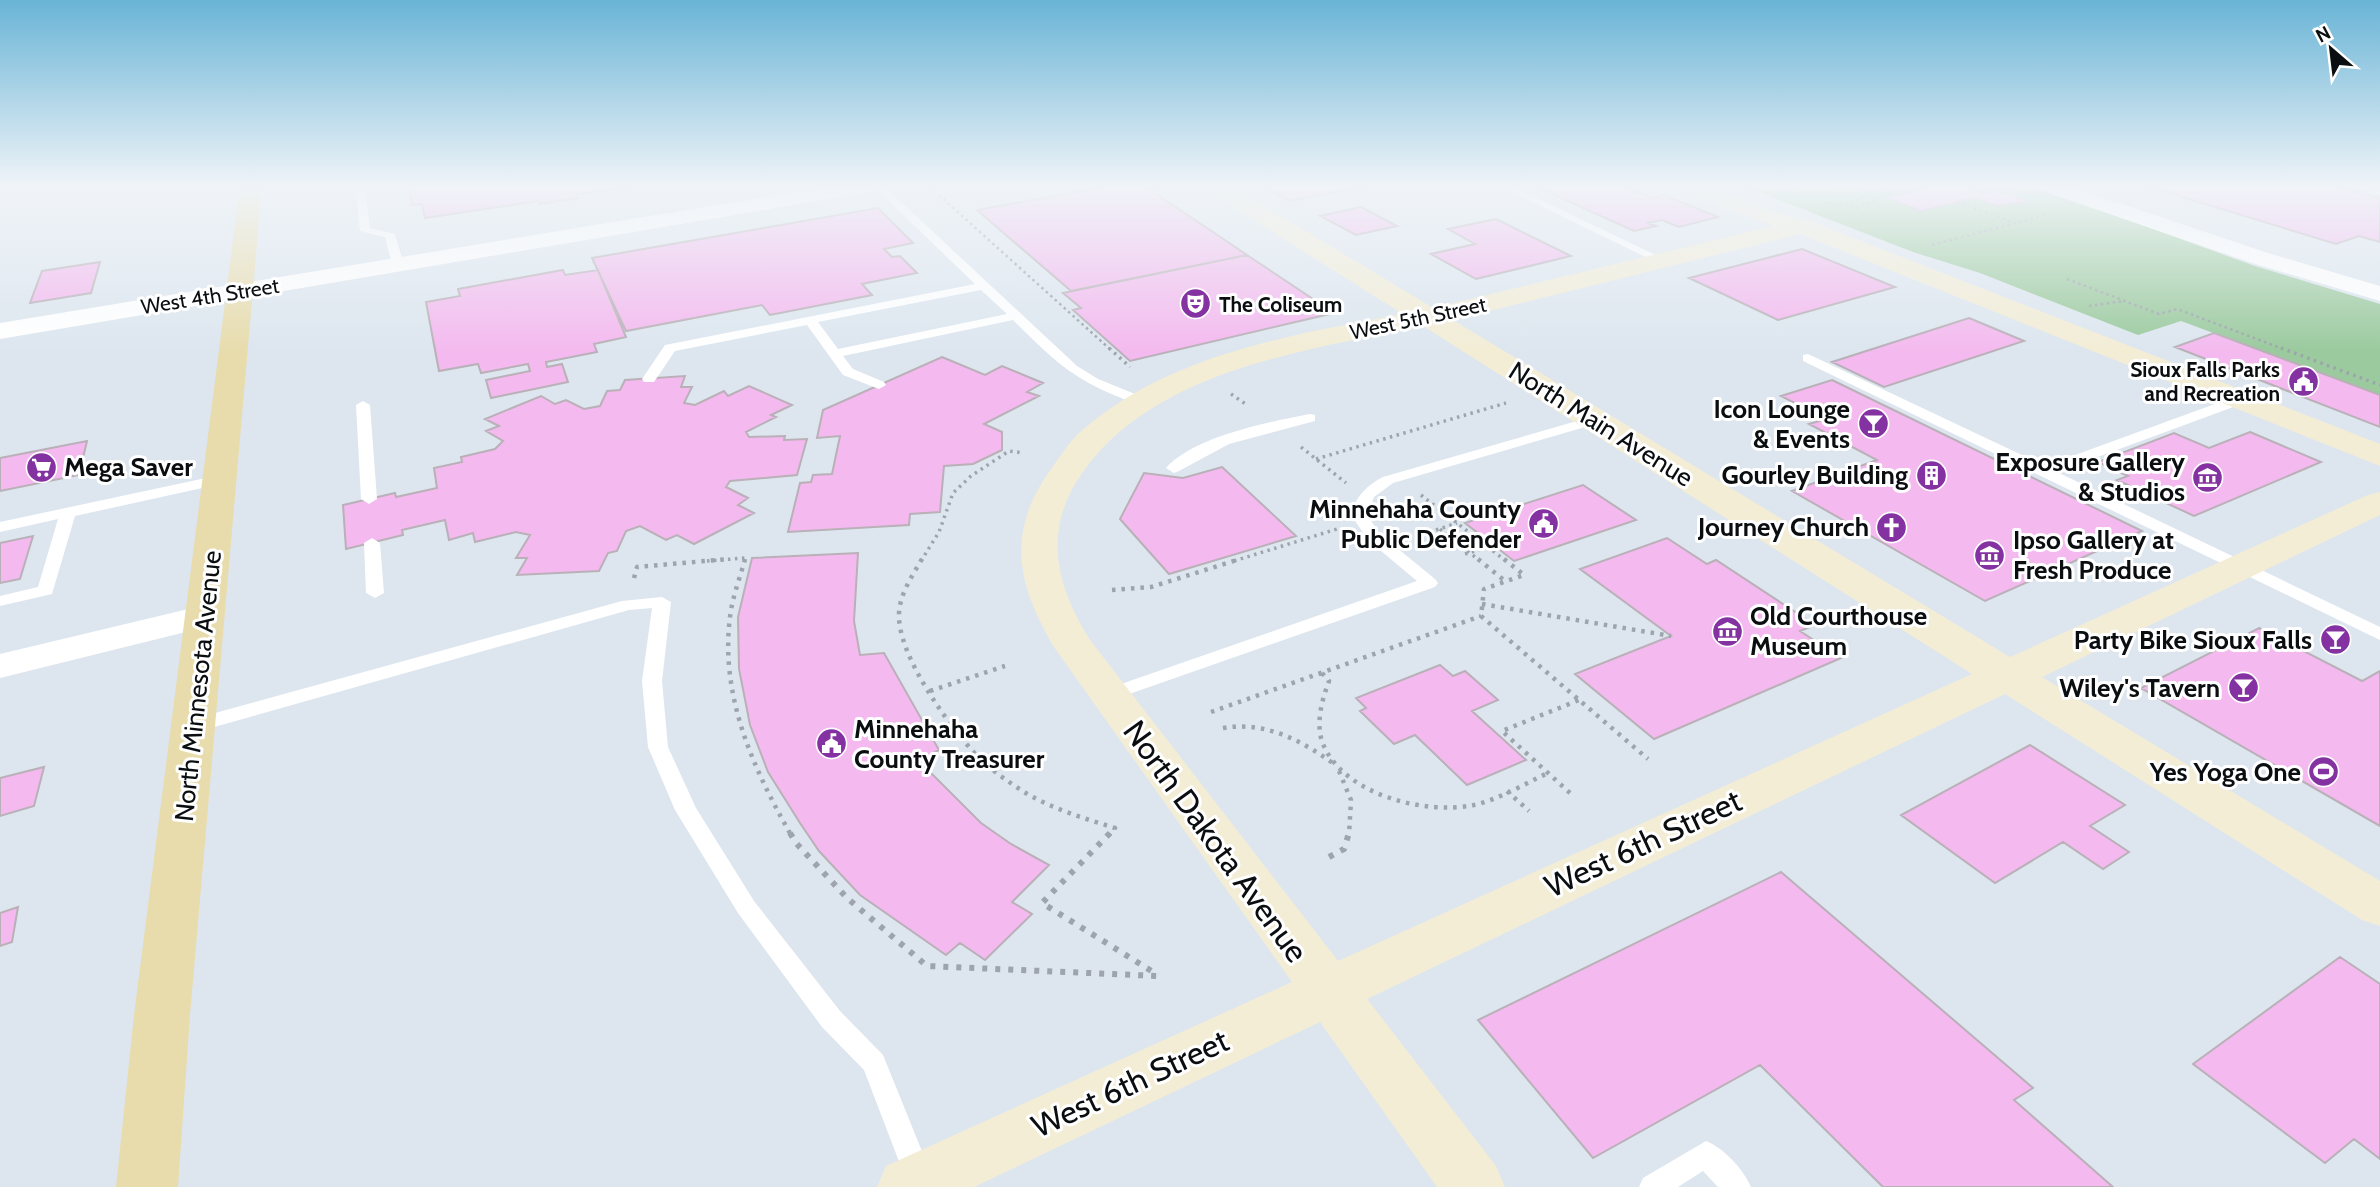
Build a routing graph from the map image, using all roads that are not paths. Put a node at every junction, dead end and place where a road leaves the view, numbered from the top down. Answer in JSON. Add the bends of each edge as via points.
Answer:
{"nodes":[{"id":1,"x":245,"y":240,"type":"edge"},
{"id":2,"x":392,"y":240,"type":"edge"},
{"id":3,"x":545,"y":240,"type":"edge"},
{"id":4,"x":935,"y":240,"type":"edge"},
{"id":5,"x":1303,"y":240,"type":"edge"},
{"id":6,"x":1619,"y":240,"type":"edge"},
{"id":7,"x":1728,"y":240,"type":"edge"},
{"id":8,"x":1869,"y":240,"type":"edge"},
{"id":9,"x":2208,"y":240,"type":"edge"},
{"id":10,"x":1662,"y":261,"type":"junction"},
{"id":11,"x":398,"y":265,"type":"junction"},
{"id":12,"x":984,"y":286,"type":"junction"},
{"id":13,"x":240,"y":291,"type":"junction"},
{"id":14,"x":2380,"y":294,"type":"edge"},
{"id":15,"x":1016,"y":316,"type":"junction"},
{"id":16,"x":1427,"y":317,"type":"junction"},
{"id":17,"x":810,"y":320,"type":"junction"},
{"id":18,"x":0,"y":331,"type":"edge"},
{"id":19,"x":835,"y":354,"type":"junction"},
{"id":20,"x":1808,"y":358,"type":"dead end"},
{"id":21,"x":649,"y":379,"type":"dead end"},
{"id":22,"x":878,"y":385,"type":"dead end"},
{"id":23,"x":1140,"y":388,"type":"junction"},
{"id":24,"x":2239,"y":400,"type":"junction"},
{"id":25,"x":363,"y":405,"type":"dead end"},
{"id":26,"x":1310,"y":418,"type":"dead end"},
{"id":27,"x":1594,"y":420,"type":"junction"},
{"id":28,"x":2380,"y":456,"type":"edge"},
{"id":29,"x":1174,"y":468,"type":"dead end"},
{"id":30,"x":1064,"y":470,"type":"joint"},
{"id":31,"x":2044,"y":472,"type":"junction"},
{"id":32,"x":220,"y":481,"type":"junction"},
{"id":33,"x":369,"y":499,"type":"dead end"},
{"id":34,"x":2380,"y":502,"type":"edge"},
{"id":35,"x":68,"y":513,"type":"junction"},
{"id":36,"x":0,"y":527,"type":"edge"},
{"id":37,"x":372,"y":543,"type":"dead end"},
{"id":38,"x":2241,"y":566,"type":"junction"},
{"id":39,"x":375,"y":593,"type":"dead end"},
{"id":40,"x":0,"y":601,"type":"edge"},
{"id":41,"x":205,"y":616,"type":"junction"},
{"id":42,"x":2380,"y":634,"type":"edge"},
{"id":43,"x":0,"y":666,"type":"edge"},
{"id":44,"x":2005,"y":675,"type":"junction"},
{"id":45,"x":1108,"y":695,"type":"junction"},
{"id":46,"x":193,"y":726,"type":"junction"},
{"id":47,"x":2380,"y":906,"type":"edge"},
{"id":48,"x":1327,"y":991,"type":"junction"},
{"id":49,"x":914,"y":1184,"type":"edge"},
{"id":50,"x":147,"y":1187,"type":"edge"},
{"id":51,"x":1474,"y":1187,"type":"edge"},
{"id":52,"x":1654,"y":1187,"type":"edge"},
{"id":53,"x":1737,"y":1187,"type":"edge"}],
"edges":[{"from":1,"to":13,"type":"main road","name":"North Minnesota Avenue"},
{"from":2,"to":11,"type":"lane"},
{"from":3,"to":11,"type":"street","name":"West 4th Street"},
{"from":4,"to":12,"type":"lane"},
{"from":5,"to":16,"type":"street","name":"North Main Avenue"},
{"from":6,"to":10,"type":"lane"},
{"from":7,"to":10,"type":"street","name":"West 5th Street"},
{"from":8,"to":24,"type":"street"},
{"from":9,"to":14,"type":"street"},
{"from":10,"to":16,"type":"street","name":"West 5th Street"},
{"from":11,"to":13,"type":"street","name":"West 4th Street"},
{"from":12,"to":15,"type":"lane"},
{"from":12,"to":17,"type":"lane"},
{"from":13,"to":18,"type":"street","name":"West 4th Street"},
{"from":13,"to":32,"type":"main road","name":"North Minnesota Avenue"},
{"from":15,"to":19,"type":"lane"},
{"from":15,"to":23,"type":"lane","via":[[1072,369],[1093,382]]},
{"from":16,"to":23,"type":"street","name":"West 5th Street","via":[[1237,360],[1164,388]]},
{"from":16,"to":27,"type":"street","name":"North Main Avenue"},
{"from":17,"to":19,"type":"lane"},
{"from":17,"to":21,"type":"lane","via":[[670,348]]},
{"from":19,"to":22,"type":"lane","via":[[848,372]]},
{"from":20,"to":31,"type":"lane"},
{"from":23,"to":30,"type":"street","name":"West 5th Street"},
{"from":24,"to":28,"type":"street"},
{"from":24,"to":31,"type":"lane"},
{"from":25,"to":33,"type":"lane"},
{"from":26,"to":29,"type":"lane","via":[[1230,436]]},
{"from":27,"to":44,"type":"street","name":"North Main Avenue"},
{"from":27,"to":45,"type":"lane","via":[[1372,488],[1359,515],[1374,537],[1429,583]]},
{"from":30,"to":45,"type":"street","name":"North Dakota Avenue","via":[[1041,524],[1041,579],[1053,612]]},
{"from":31,"to":38,"type":"lane"},
{"from":32,"to":35,"type":"lane"},
{"from":32,"to":41,"type":"main road","name":"North Minnesota Avenue"},
{"from":34,"to":38,"type":"street","name":"West 6th Street"},
{"from":35,"to":36,"type":"lane"},
{"from":35,"to":40,"type":"lane","via":[[47,590]]},
{"from":37,"to":39,"type":"lane"},
{"from":38,"to":42,"type":"lane"},
{"from":38,"to":44,"type":"street","name":"West 6th Street"},
{"from":41,"to":43,"type":"street"},
{"from":41,"to":46,"type":"main road","name":"North Minnesota Avenue"},
{"from":44,"to":47,"type":"street","name":"North Main Avenue"},
{"from":44,"to":48,"type":"street","name":"West 6th Street"},
{"from":45,"to":48,"type":"street","name":"North Dakota Avenue"},
{"from":46,"to":49,"type":"lane","via":[[628,605],[662,602],[652,681],[658,747],[687,810],[746,907],[831,1019],[874,1063]]},
{"from":46,"to":50,"type":"main road","name":"North Minnesota Avenue"},
{"from":48,"to":49,"type":"street","name":"West 6th Street"},
{"from":48,"to":51,"type":"street","name":"North Dakota Avenue"},
{"from":52,"to":53,"type":"lane","via":[[1706,1154]]}]}
